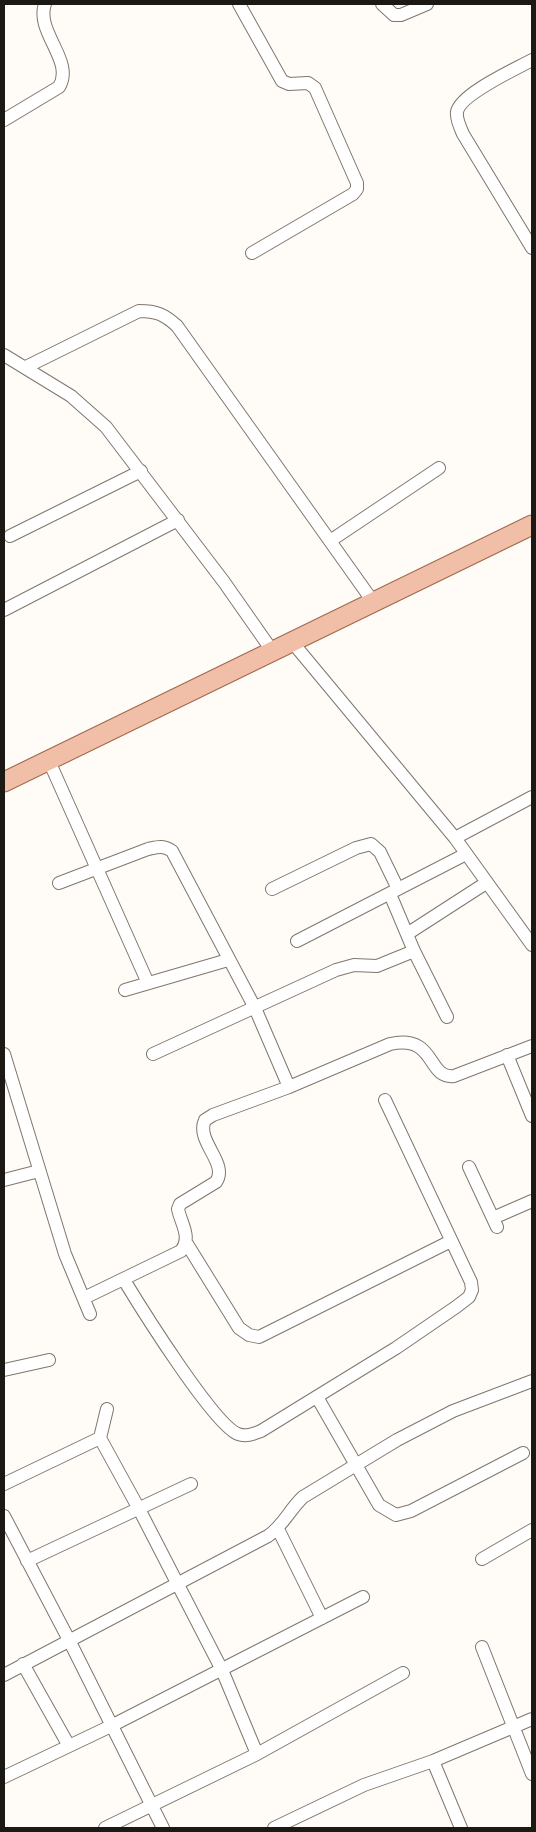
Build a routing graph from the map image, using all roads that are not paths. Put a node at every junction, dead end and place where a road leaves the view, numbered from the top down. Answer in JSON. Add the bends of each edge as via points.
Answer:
{"nodes":[{"id":1,"x":45,"y":4,"type":"edge"},
{"id":2,"x":239,"y":4,"type":"edge"},
{"id":3,"x":382,"y":4,"type":"edge"},
{"id":4,"x":426,"y":4,"type":"edge"},
{"id":5,"x":532,"y":60,"type":"edge"},
{"id":6,"x":4,"y":120,"type":"edge"},
{"id":7,"x":532,"y":248,"type":"edge"},
{"id":8,"x":252,"y":253,"type":"dead end"},
{"id":9,"x":4,"y":356,"type":"edge"},
{"id":10,"x":26,"y":367,"type":"junction"},
{"id":11,"x":439,"y":468,"type":"dead end"},
{"id":12,"x":141,"y":472,"type":"junction"},
{"id":13,"x":178,"y":520,"type":"junction"},
{"id":14,"x":532,"y":525,"type":"edge"},
{"id":15,"x":10,"y":536,"type":"dead end"},
{"id":16,"x":330,"y":541,"type":"junction"},
{"id":17,"x":374,"y":603,"type":"junction"},
{"id":18,"x":4,"y":610,"type":"edge"},
{"id":19,"x":293,"y":643,"type":"junction"},
{"id":20,"x":273,"y":652,"type":"junction"},
{"id":21,"x":49,"y":761,"type":"junction"},
{"id":22,"x":4,"y":782,"type":"edge"},
{"id":23,"x":532,"y":797,"type":"edge"},
{"id":24,"x":455,"y":838,"type":"junction"},
{"id":25,"x":466,"y":854,"type":"junction"},
{"id":26,"x":98,"y":869,"type":"junction"},
{"id":27,"x":59,"y":883,"type":"dead end"},
{"id":28,"x":486,"y":884,"type":"junction"},
{"id":29,"x":272,"y":889,"type":"dead end"},
{"id":30,"x":394,"y":892,"type":"junction"},
{"id":31,"x":407,"y":934,"type":"junction"},
{"id":32,"x":297,"y":942,"type":"dead end"},
{"id":33,"x":532,"y":945,"type":"edge"},
{"id":34,"x":414,"y":951,"type":"junction"},
{"id":35,"x":228,"y":960,"type":"junction"},
{"id":36,"x":147,"y":982,"type":"junction"},
{"id":37,"x":125,"y":990,"type":"dead end"},
{"id":38,"x":255,"y":1008,"type":"junction"},
{"id":39,"x":447,"y":1017,"type":"dead end"},
{"id":40,"x":532,"y":1046,"type":"edge"},
{"id":41,"x":4,"y":1054,"type":"edge"},
{"id":42,"x":153,"y":1054,"type":"dead end"},
{"id":43,"x":507,"y":1055,"type":"junction"},
{"id":44,"x":289,"y":1087,"type":"junction"},
{"id":45,"x":385,"y":1100,"type":"dead end"},
{"id":46,"x":532,"y":1116,"type":"edge"},
{"id":47,"x":469,"y":1167,"type":"dead end"},
{"id":48,"x":39,"y":1171,"type":"junction"},
{"id":49,"x":4,"y":1180,"type":"edge"},
{"id":50,"x":532,"y":1200,"type":"edge"},
{"id":51,"x":451,"y":1241,"type":"junction"},
{"id":52,"x":187,"y":1244,"type":"junction"},
{"id":53,"x":124,"y":1280,"type":"junction"},
{"id":54,"x":84,"y":1298,"type":"junction"},
{"id":55,"x":90,"y":1314,"type":"dead end"},
{"id":56,"x":49,"y":1360,"type":"dead end"},
{"id":57,"x":4,"y":1370,"type":"edge"},
{"id":58,"x":532,"y":1381,"type":"edge"},
{"id":59,"x":317,"y":1397,"type":"junction"},
{"id":60,"x":107,"y":1410,"type":"dead end"},
{"id":61,"x":100,"y":1438,"type":"junction"},
{"id":62,"x":523,"y":1453,"type":"dead end"},
{"id":63,"x":355,"y":1466,"type":"junction"},
{"id":64,"x":4,"y":1484,"type":"edge"},
{"id":65,"x":191,"y":1484,"type":"dead end"},
{"id":66,"x":140,"y":1509,"type":"junction"},
{"id":67,"x":4,"y":1516,"type":"edge"},
{"id":68,"x":278,"y":1529,"type":"junction"},
{"id":69,"x":532,"y":1530,"type":"edge"},
{"id":70,"x":482,"y":1559,"type":"dead end"},
{"id":71,"x":27,"y":1561,"type":"junction"},
{"id":72,"x":178,"y":1584,"type":"junction"},
{"id":73,"x":364,"y":1596,"type":"dead end"},
{"id":74,"x":322,"y":1618,"type":"junction"},
{"id":75,"x":70,"y":1640,"type":"junction"},
{"id":76,"x":482,"y":1647,"type":"dead end"},
{"id":77,"x":23,"y":1664,"type":"junction"},
{"id":78,"x":222,"y":1670,"type":"junction"},
{"id":79,"x":403,"y":1673,"type":"dead end"},
{"id":80,"x":4,"y":1675,"type":"edge"},
{"id":81,"x":532,"y":1719,"type":"edge"},
{"id":82,"x":111,"y":1726,"type":"junction"},
{"id":83,"x":513,"y":1727,"type":"junction"},
{"id":84,"x":69,"y":1746,"type":"junction"},
{"id":85,"x":257,"y":1754,"type":"junction"},
{"id":86,"x":433,"y":1761,"type":"junction"},
{"id":87,"x":532,"y":1774,"type":"edge"},
{"id":88,"x":4,"y":1777,"type":"edge"},
{"id":89,"x":151,"y":1805,"type":"junction"},
{"id":90,"x":291,"y":1825,"type":"edge"},
{"id":91,"x":104,"y":1828,"type":"edge"},
{"id":92,"x":163,"y":1828,"type":"edge"},
{"id":93,"x":274,"y":1828,"type":"edge"},
{"id":94,"x":461,"y":1828,"type":"edge"}],
"edges":[{"from":1,"to":6,"type":"street","via":[[43,19],[64,80],[59,87]]},
{"from":2,"to":8,"type":"street","via":[[282,81],[308,83],[315,88],[358,182],[353,194]]},
{"from":3,"to":4,"type":"street","via":[[394,15],[401,15]]},
{"from":5,"to":7,"type":"street","via":[[475,92],[458,106],[456,114],[463,134]]},
{"from":9,"to":10,"type":"street"},
{"from":10,"to":12,"type":"street","via":[[71,396],[106,427]]},
{"from":10,"to":16,"type":"street","via":[[139,311],[154,311],[166,316]]},
{"from":11,"to":16,"type":"street"},
{"from":12,"to":13,"type":"street"},
{"from":12,"to":15,"type":"street"},
{"from":13,"to":18,"type":"street"},
{"from":13,"to":20,"type":"street"},
{"from":14,"to":17,"type":"main road"},
{"from":16,"to":17,"type":"street"},
{"from":17,"to":19,"type":"main road"},
{"from":19,"to":20,"type":"main road"},
{"from":19,"to":24,"type":"street"},
{"from":20,"to":21,"type":"main road"},
{"from":21,"to":22,"type":"main road"},
{"from":21,"to":26,"type":"street"},
{"from":23,"to":24,"type":"street"},
{"from":24,"to":25,"type":"street"},
{"from":25,"to":28,"type":"street"},
{"from":25,"to":30,"type":"street"},
{"from":26,"to":27,"type":"street"},
{"from":26,"to":35,"type":"street","via":[[148,849],[166,847],[172,851]]},
{"from":26,"to":36,"type":"street"},
{"from":28,"to":31,"type":"street"},
{"from":28,"to":33,"type":"street"},
{"from":29,"to":30,"type":"street","via":[[356,848],[371,844],[380,852]]},
{"from":30,"to":31,"type":"street"},
{"from":30,"to":32,"type":"street"},
{"from":31,"to":34,"type":"street"},
{"from":34,"to":38,"type":"street","via":[[377,966],[354,965],[336,970]]},
{"from":34,"to":39,"type":"street"},
{"from":35,"to":36,"type":"street"},
{"from":35,"to":38,"type":"street"},
{"from":36,"to":37,"type":"street"},
{"from":38,"to":42,"type":"street"},
{"from":38,"to":44,"type":"street"},
{"from":40,"to":43,"type":"street"},
{"from":41,"to":48,"type":"street"},
{"from":43,"to":44,"type":"street","via":[[446,1077],[422,1047],[402,1042]]},
{"from":43,"to":46,"type":"street"},
{"from":44,"to":52,"type":"street","via":[[205,1120],[202,1132],[220,1177],[180,1204]]},
{"from":45,"to":51,"type":"street"},
{"from":47,"to":50,"type":"street","via":[[495,1222]]},
{"from":48,"to":49,"type":"street"},
{"from":48,"to":54,"type":"street","via":[[65,1254]]},
{"from":51,"to":52,"type":"street","via":[[259,1337],[248,1335],[239,1328]]},
{"from":51,"to":59,"type":"street","via":[[471,1282],[469,1297]]},
{"from":52,"to":53,"type":"street","via":[[181,1251]]},
{"from":53,"to":54,"type":"street"},
{"from":53,"to":59,"type":"street","via":[[162,1341],[222,1421],[237,1434],[246,1436],[261,1431]]},
{"from":54,"to":55,"type":"street"},
{"from":56,"to":57,"type":"street"},
{"from":58,"to":63,"type":"street","via":[[453,1411]]},
{"from":59,"to":63,"type":"street"},
{"from":60,"to":61,"type":"street"},
{"from":61,"to":64,"type":"street"},
{"from":61,"to":66,"type":"street"},
{"from":62,"to":63,"type":"street","via":[[411,1511],[396,1515],[379,1505]]},
{"from":63,"to":68,"type":"street","via":[[303,1497]]},
{"from":65,"to":66,"type":"street"},
{"from":66,"to":71,"type":"street"},
{"from":66,"to":72,"type":"street"},
{"from":67,"to":71,"type":"street"},
{"from":68,"to":72,"type":"street"},
{"from":68,"to":74,"type":"street"},
{"from":69,"to":70,"type":"street"},
{"from":71,"to":75,"type":"street"},
{"from":72,"to":75,"type":"street"},
{"from":72,"to":78,"type":"street"},
{"from":73,"to":74,"type":"street"},
{"from":74,"to":78,"type":"street"},
{"from":75,"to":77,"type":"street"},
{"from":75,"to":82,"type":"street"},
{"from":76,"to":83,"type":"street"},
{"from":77,"to":80,"type":"street"},
{"from":77,"to":84,"type":"street"},
{"from":78,"to":82,"type":"street"},
{"from":78,"to":85,"type":"street"},
{"from":79,"to":85,"type":"street"},
{"from":81,"to":83,"type":"street"},
{"from":82,"to":84,"type":"street"},
{"from":82,"to":89,"type":"street"},
{"from":83,"to":86,"type":"street"},
{"from":83,"to":87,"type":"street"},
{"from":84,"to":88,"type":"street"},
{"from":85,"to":89,"type":"street"},
{"from":86,"to":90,"type":"street","via":[[364,1786]]},
{"from":86,"to":94,"type":"street"},
{"from":89,"to":91,"type":"street"},
{"from":89,"to":92,"type":"street"},
{"from":90,"to":93,"type":"street"}]}
